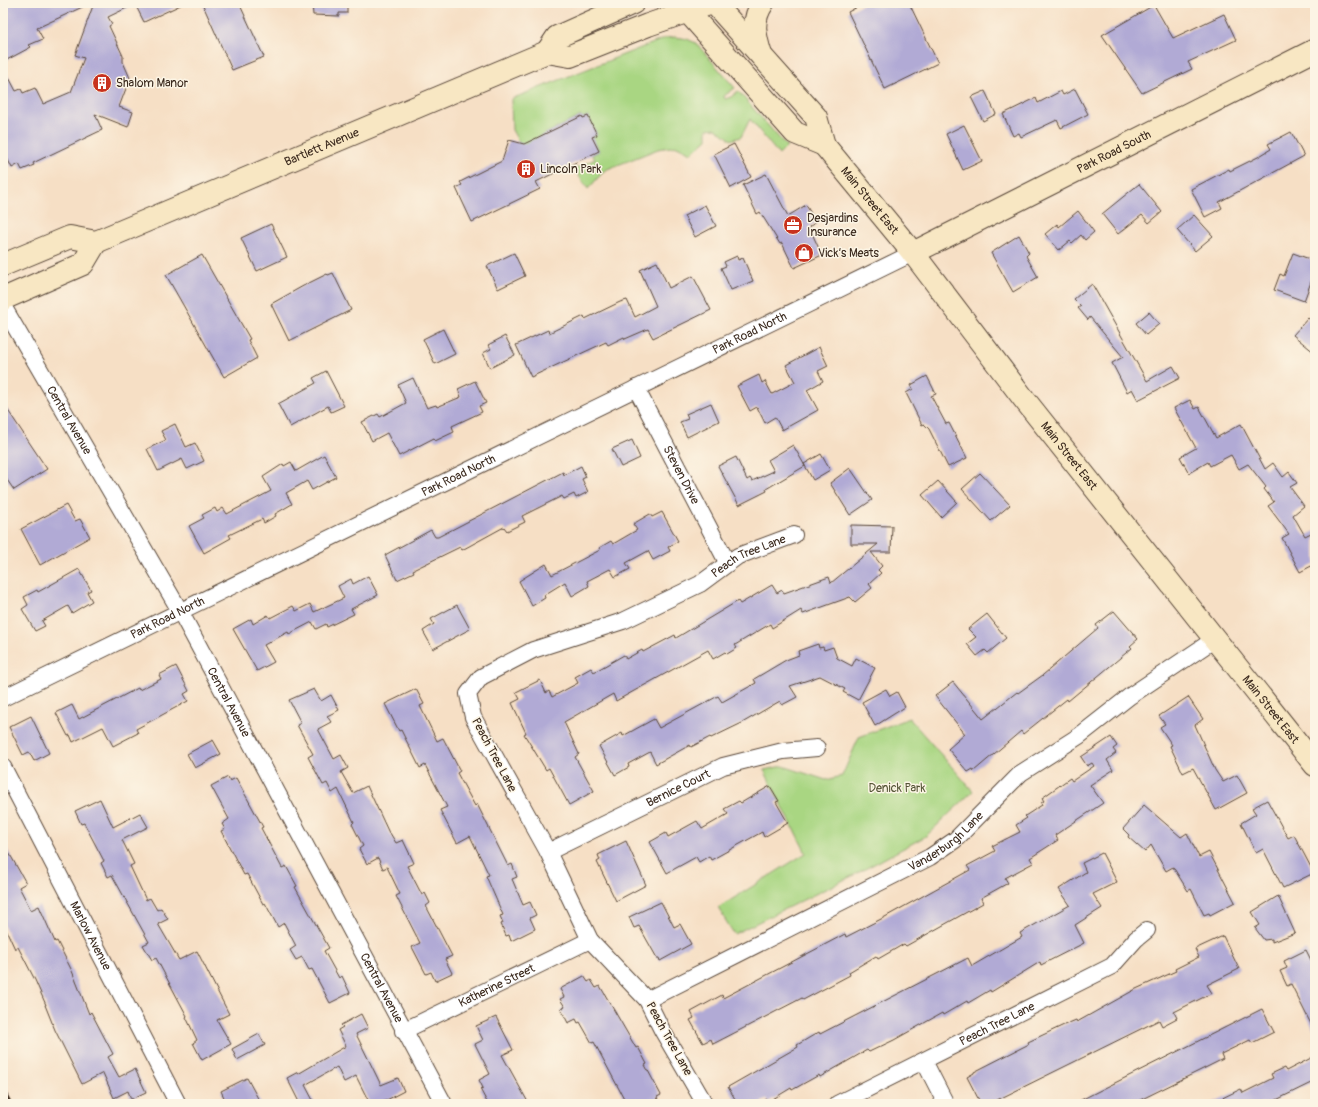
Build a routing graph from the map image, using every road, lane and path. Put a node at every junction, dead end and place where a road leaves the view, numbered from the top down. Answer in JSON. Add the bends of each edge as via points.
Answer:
{"nodes":[{"id":1,"x":633,"y":3,"type":"edge"},
{"id":2,"x":713,"y":3,"type":"edge"},
{"id":3,"x":763,"y":3,"type":"edge"},
{"id":4,"x":683,"y":7,"type":"edge"},
{"id":5,"x":610,"y":9,"type":"edge"},
{"id":6,"x":1315,"y":50,"type":"edge"},
{"id":7,"x":547,"y":52,"type":"junction"},
{"id":8,"x":762,"y":58,"type":"junction"},
{"id":9,"x":824,"y":145,"type":"junction"},
{"id":10,"x":96,"y":242,"type":"junction"},
{"id":11,"x":913,"y":253,"type":"junction"},
{"id":12,"x":3,"y":265,"type":"edge"},
{"id":13,"x":3,"y":299,"type":"edge"},
{"id":14,"x":3,"y":306,"type":"edge"},
{"id":15,"x":636,"y":388,"type":"junction"},
{"id":16,"x":794,"y":535,"type":"dead end"},
{"id":17,"x":727,"y":562,"type":"junction"},
{"id":18,"x":180,"y":611,"type":"junction"},
{"id":19,"x":1215,"y":639,"type":"junction"},
{"id":20,"x":3,"y":698,"type":"edge"},
{"id":21,"x":817,"y":748,"type":"dead end"},
{"id":22,"x":1315,"y":765,"type":"edge"},
{"id":23,"x":3,"y":767,"type":"edge"},
{"id":24,"x":548,"y":852,"type":"junction"},
{"id":25,"x":1146,"y":930,"type":"dead end"},
{"id":26,"x":590,"y":940,"type":"junction"},
{"id":27,"x":648,"y":1000,"type":"junction"},
{"id":28,"x":403,"y":1031,"type":"junction"},
{"id":29,"x":924,"y":1061,"type":"junction"},
{"id":30,"x":178,"y":1104,"type":"edge"},
{"id":31,"x":444,"y":1104,"type":"edge"},
{"id":32,"x":705,"y":1104,"type":"edge"},
{"id":33,"x":837,"y":1104,"type":"edge"},
{"id":34,"x":946,"y":1104,"type":"edge"}],
"edges":[{"from":1,"to":5,"type":"main road"},
{"from":2,"to":4,"type":"main road"},
{"from":2,"to":8,"type":"main road","name":"Main Street East"},
{"from":3,"to":8,"type":"main road","via":[[757,11],[755,34]]},
{"from":4,"to":7,"type":"main road","via":[[570,56]]},
{"from":4,"to":9,"type":"main road","name":"Main Street East","via":[[795,133]]},
{"from":5,"to":7,"type":"main road","via":[[557,37]]},
{"from":6,"to":11,"type":"main road","name":"Park Road South"},
{"from":7,"to":10,"type":"main road","name":"Bartlett Avenue"},
{"from":8,"to":9,"type":"main road","name":"Main Street East","via":[[816,117]]},
{"from":9,"to":11,"type":"main road","name":"Main Street East"},
{"from":10,"to":12,"type":"main road","via":[[70,237]]},
{"from":10,"to":13,"type":"main road","via":[[83,264]]},
{"from":11,"to":15,"type":"street","name":"Park Road North"},
{"from":11,"to":19,"type":"main road","name":"Main Street East","via":[[1024,399]]},
{"from":14,"to":18,"type":"street","name":"Central Avenue"},
{"from":15,"to":17,"type":"street","name":"Steven Drive"},
{"from":15,"to":18,"type":"street","name":"Park Road North"},
{"from":16,"to":17,"type":"street","name":"Peach Tree Lane"},
{"from":17,"to":24,"type":"street","name":"Peach Tree Lane","via":[[700,584],[624,621],[532,650],[481,677],[468,694],[473,717]]},
{"from":18,"to":20,"type":"street","name":"Park Road North"},
{"from":18,"to":28,"type":"street","name":"Central Avenue"},
{"from":19,"to":22,"type":"main road","name":"Main Street East"},
{"from":19,"to":27,"type":"street","name":"Vanderburgh Lane","via":[[1130,696],[1079,736],[1021,773],[955,840],[930,857]]},
{"from":21,"to":24,"type":"street","name":"Bernice Court","via":[[783,751],[723,766]]},
{"from":23,"to":30,"type":"street","name":"Marlow Avenue"},
{"from":24,"to":26,"type":"street","name":"Peach Tree Lane"},
{"from":25,"to":29,"type":"street","name":"Peach Tree Lane","via":[[1112,966]]},
{"from":26,"to":27,"type":"street","name":"Peach Tree Lane"},
{"from":26,"to":28,"type":"street","name":"Katherine Street"},
{"from":27,"to":32,"type":"street","name":"Peach Tree Lane","via":[[662,1030]]},
{"from":28,"to":31,"type":"street","name":"Central Avenue"},
{"from":29,"to":33,"type":"street","name":"Peach Tree Lane"},
{"from":29,"to":34,"type":"street"}]}
